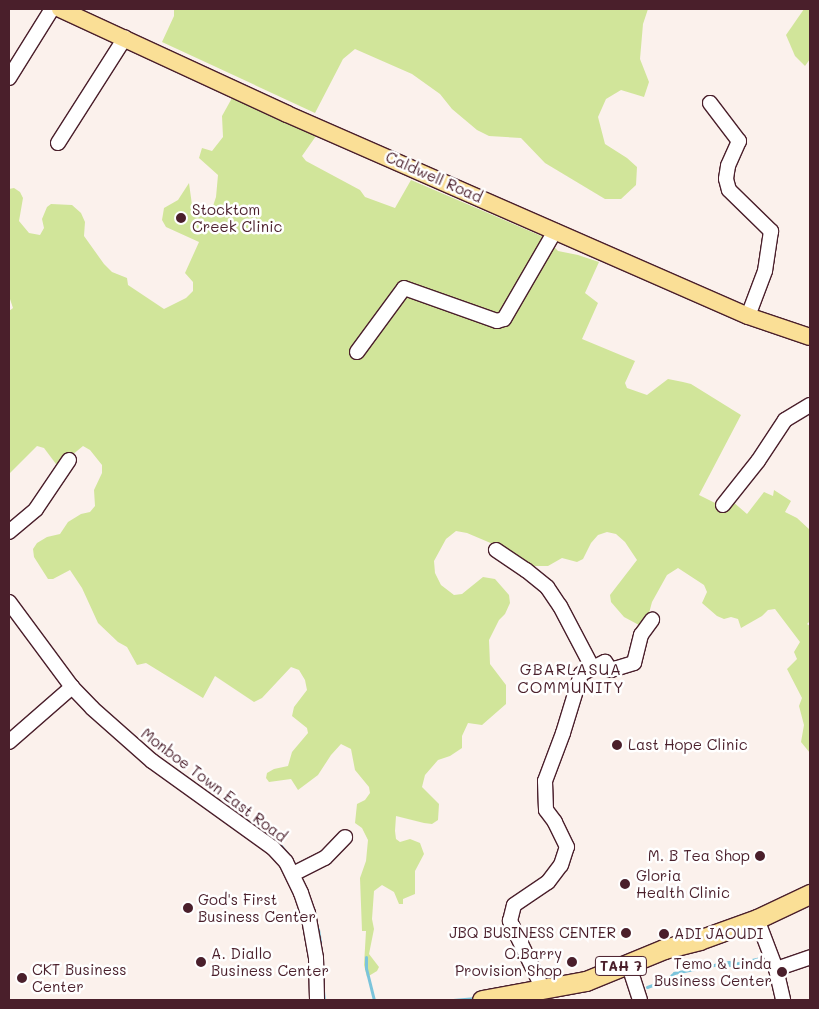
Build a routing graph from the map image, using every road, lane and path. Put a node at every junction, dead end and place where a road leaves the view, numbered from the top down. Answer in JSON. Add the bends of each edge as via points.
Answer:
{"nodes":[{"id":1,"x":52,"y":9,"type":"edge"},
{"id":2,"x":60,"y":9,"type":"edge"},
{"id":3,"x":125,"y":38,"type":"junction"},
{"id":4,"x":9,"y":78,"type":"edge"},
{"id":5,"x":710,"y":103,"type":"dead end"},
{"id":6,"x":58,"y":143,"type":"dead end"},
{"id":7,"x":555,"y":231,"type":"junction"},
{"id":8,"x":748,"y":316,"type":"junction"},
{"id":9,"x":810,"y":337,"type":"edge"},
{"id":10,"x":357,"y":352,"type":"dead end"},
{"id":11,"x":810,"y":405,"type":"edge"},
{"id":12,"x":69,"y":460,"type":"dead end"},
{"id":13,"x":723,"y":505,"type":"dead end"},
{"id":14,"x":9,"y":532,"type":"edge"},
{"id":15,"x":496,"y":550,"type":"dead end"},
{"id":16,"x":9,"y":602,"type":"edge"},
{"id":17,"x":652,"y":620,"type":"dead end"},
{"id":18,"x":592,"y":667,"type":"junction"},
{"id":19,"x":72,"y":687,"type":"junction"},
{"id":20,"x":9,"y":742,"type":"edge"},
{"id":21,"x":345,"y":837,"type":"dead end"},
{"id":22,"x":293,"y":874,"type":"junction"},
{"id":23,"x":810,"y":894,"type":"edge"},
{"id":24,"x":757,"y":919,"type":"junction"},
{"id":25,"x":810,"y":957,"type":"edge"},
{"id":26,"x":628,"y":963,"type":"junction"},
{"id":27,"x":776,"y":969,"type":"junction"},
{"id":28,"x":543,"y":989,"type":"junction"},
{"id":29,"x":317,"y":1000,"type":"edge"},
{"id":30,"x":482,"y":1000,"type":"edge"},
{"id":31,"x":640,"y":1000,"type":"edge"},
{"id":32,"x":783,"y":1000,"type":"edge"}],
"edges":[{"from":1,"to":4,"type":"street"},
{"from":2,"to":3,"type":"main road","name":"Caldwell Road"},
{"from":3,"to":6,"type":"street"},
{"from":3,"to":7,"type":"main road","name":"Caldwell Road","via":[[286,114]]},
{"from":5,"to":8,"type":"street","via":[[739,141],[728,166],[726,179],[729,190],[771,231],[765,271]]},
{"from":7,"to":8,"type":"main road","name":"Caldwell Road"},
{"from":7,"to":10,"type":"street","via":[[504,319],[497,321],[404,288]]},
{"from":8,"to":9,"type":"main road","name":"Caldwell Road"},
{"from":11,"to":13,"type":"street","via":[[785,420]]},
{"from":12,"to":14,"type":"street","via":[[36,509]]},
{"from":15,"to":18,"type":"street","via":[[547,586]]},
{"from":16,"to":19,"type":"street","name":"Monboe Town East Road"},
{"from":17,"to":18,"type":"street","via":[[641,635],[634,663],[611,670],[605,662]]},
{"from":18,"to":28,"type":"street","via":[[581,674],[576,683],[563,733],[545,781],[546,810],[567,847],[561,864],[548,882],[514,905],[510,922]]},
{"from":19,"to":20,"type":"street"},
{"from":19,"to":22,"type":"street","name":"Monboe Town East Road","via":[[152,761],[274,848]]},
{"from":21,"to":22,"type":"street","via":[[326,858]]},
{"from":22,"to":29,"type":"street","name":"Monboe Town East Road","via":[[308,913],[313,939]]},
{"from":23,"to":24,"type":"highway","number":"TAH 7"},
{"from":24,"to":26,"type":"highway","number":"TAH 7"},
{"from":24,"to":27,"type":"street"},
{"from":25,"to":27,"type":"street"},
{"from":26,"to":28,"type":"highway","number":"TAH 7","via":[[586,981]]},
{"from":26,"to":31,"type":"street"},
{"from":27,"to":32,"type":"street"},
{"from":28,"to":30,"type":"highway","number":"TAH 7"}]}
